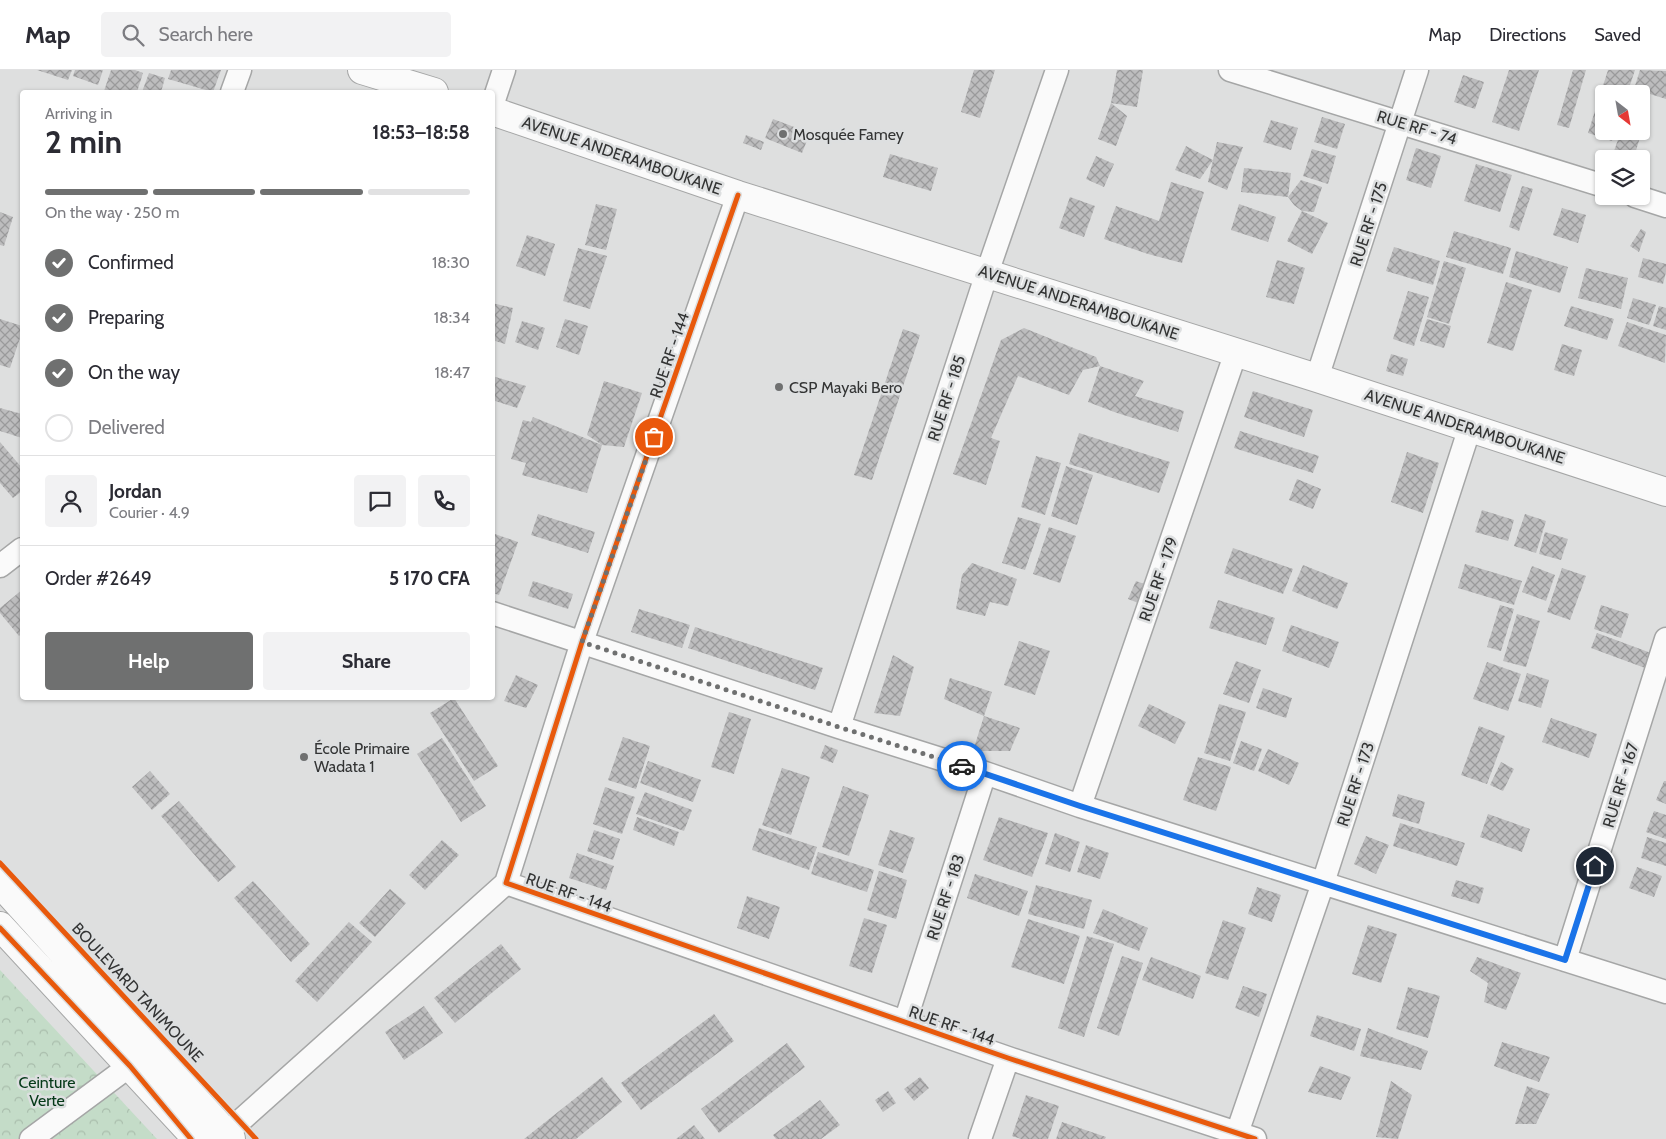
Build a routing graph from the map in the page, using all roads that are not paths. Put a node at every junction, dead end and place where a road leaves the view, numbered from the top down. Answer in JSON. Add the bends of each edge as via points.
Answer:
{"nodes":[{"id":1,"x":240,"y":70,"type":"edge"},
{"id":2,"x":362,"y":70,"type":"edge"},
{"id":3,"x":504,"y":70,"type":"edge"},
{"id":4,"x":1056,"y":70,"type":"edge"},
{"id":5,"x":1230,"y":70,"type":"edge"},
{"id":6,"x":1417,"y":70,"type":"edge"},
{"id":7,"x":233,"y":90,"type":"edge"},
{"id":8,"x":427,"y":90,"type":"edge"},
{"id":9,"x":495,"y":97,"type":"edge"},
{"id":10,"x":495,"y":112,"type":"edge"},
{"id":11,"x":1401,"y":122,"type":"junction"},
{"id":12,"x":1595,"y":183,"type":"edge"},
{"id":13,"x":738,"y":195,"type":"junction"},
{"id":14,"x":1650,"y":201,"type":"edge"},
{"id":15,"x":1666,"y":206,"type":"edge"},
{"id":16,"x":987,"y":273,"type":"junction"},
{"id":17,"x":1236,"y":352,"type":"junction"},
{"id":18,"x":1318,"y":378,"type":"junction"},
{"id":19,"x":1470,"y":427,"type":"junction"},
{"id":20,"x":1666,"y":492,"type":"edge"},
{"id":21,"x":20,"y":551,"type":"edge"},
{"id":22,"x":0,"y":566,"type":"edge"},
{"id":23,"x":495,"y":614,"type":"edge"},
{"id":24,"x":1666,"y":639,"type":"edge"},
{"id":25,"x":582,"y":642,"type":"junction"},
{"id":26,"x":839,"y":727,"type":"junction"},
{"id":27,"x":985,"y":773,"type":"junction"},
{"id":28,"x":1080,"y":806,"type":"junction"},
{"id":29,"x":0,"y":883,"type":"edge"},
{"id":30,"x":506,"y":883,"type":"junction"},
{"id":31,"x":1323,"y":883,"type":"junction"},
{"id":32,"x":0,"y":926,"type":"edge"},
{"id":33,"x":1565,"y":960,"type":"junction"},
{"id":34,"x":1666,"y":992,"type":"edge"},
{"id":35,"x":904,"y":1022,"type":"junction"},
{"id":36,"x":151,"y":1050,"type":"junction"},
{"id":37,"x":1008,"y":1058,"type":"junction"},
{"id":38,"x":130,"y":1066,"type":"junction"},
{"id":39,"x":226,"y":1137,"type":"edge"},
{"id":40,"x":1242,"y":1137,"type":"edge"},
{"id":41,"x":31,"y":1139,"type":"edge"},
{"id":42,"x":197,"y":1139,"type":"edge"},
{"id":43,"x":980,"y":1139,"type":"edge"}],
"edges":[{"from":1,"to":7,"type":"street"},
{"from":2,"to":8,"type":"street"},
{"from":3,"to":9,"type":"street"},
{"from":4,"to":16,"type":"street","name":"RUE RF - 185"},
{"from":5,"to":11,"type":"street","name":"RUE RF - 74"},
{"from":6,"to":11,"type":"street","name":"RUE RF - 175"},
{"from":10,"to":13,"type":"street","name":"AVENUE ANDERAMBOUKANE"},
{"from":11,"to":12,"type":"street","name":"RUE RF - 74"},
{"from":11,"to":18,"type":"street","name":"RUE RF - 175"},
{"from":13,"to":16,"type":"street","name":"AVENUE ANDERAMBOUKANE"},
{"from":13,"to":25,"type":"street","name":"RUE RF - 144"},
{"from":14,"to":15,"type":"street"},
{"from":16,"to":17,"type":"street","name":"AVENUE ANDERAMBOUKANE"},
{"from":16,"to":26,"type":"street","name":"RUE RF - 185"},
{"from":17,"to":18,"type":"street","name":"AVENUE ANDERAMBOUKANE"},
{"from":17,"to":28,"type":"street","name":"RUE RF - 179"},
{"from":18,"to":19,"type":"street","name":"AVENUE ANDERAMBOUKANE"},
{"from":19,"to":20,"type":"street","name":"AVENUE ANDERAMBOUKANE"},
{"from":19,"to":31,"type":"street","name":"RUE RF - 173"},
{"from":21,"to":22,"type":"street"},
{"from":23,"to":25,"type":"street"},
{"from":24,"to":33,"type":"street","name":"RUE RF - 167"},
{"from":25,"to":26,"type":"street"},
{"from":25,"to":30,"type":"street","name":"RUE RF - 144"},
{"from":26,"to":27,"type":"street"},
{"from":27,"to":28,"type":"street"},
{"from":27,"to":35,"type":"street","name":"RUE RF - 183"},
{"from":28,"to":31,"type":"street"},
{"from":29,"to":36,"type":"street","name":"BOULEVARD TANIMOUNE"},
{"from":30,"to":35,"type":"street","name":"RUE RF - 144"},
{"from":30,"to":39,"type":"street"},
{"from":31,"to":33,"type":"street"},
{"from":31,"to":40,"type":"street","name":"RUE RF - 173"},
{"from":32,"to":38,"type":"street"},
{"from":33,"to":34,"type":"street"},
{"from":35,"to":37,"type":"street","name":"RUE RF - 144"},
{"from":36,"to":38,"type":"street"},
{"from":36,"to":39,"type":"street","name":"BOULEVARD TANIMOUNE"},
{"from":37,"to":40,"type":"street","name":"RUE RF - 144"},
{"from":37,"to":43,"type":"street"},
{"from":38,"to":41,"type":"street"},
{"from":38,"to":42,"type":"street"}]}
